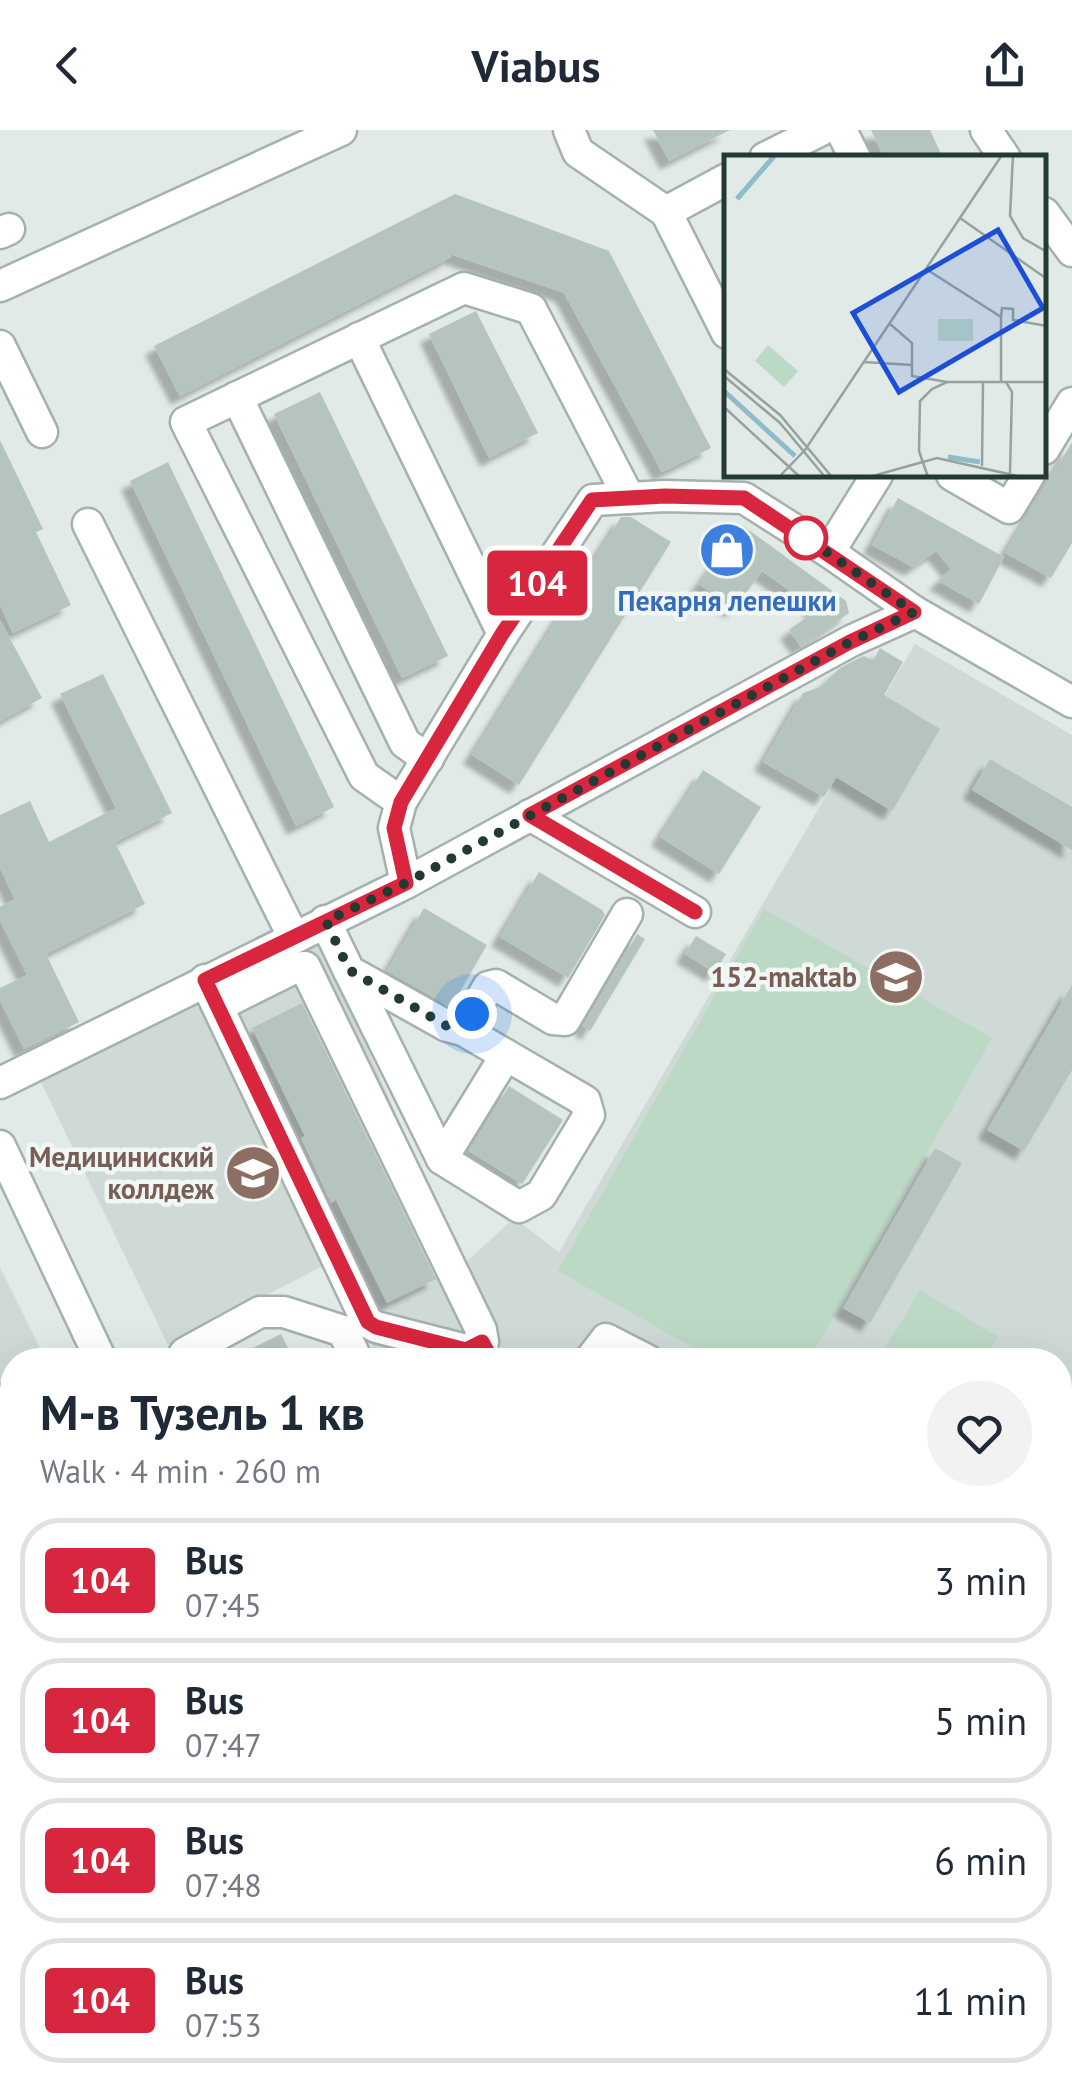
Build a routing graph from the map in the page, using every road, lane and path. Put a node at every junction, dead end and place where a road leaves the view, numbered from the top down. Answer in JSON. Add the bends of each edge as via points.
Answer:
{"nodes":[{"id":1,"x":342,"y":130,"type":"edge"},
{"id":2,"x":569,"y":130,"type":"edge"},
{"id":3,"x":821,"y":130,"type":"edge"},
{"id":4,"x":840,"y":130,"type":"edge"},
{"id":5,"x":986,"y":130,"type":"edge"},
{"id":6,"x":780,"y":154,"type":"edge"},
{"id":7,"x":853,"y":155,"type":"edge"},
{"id":8,"x":1004,"y":155,"type":"edge"},
{"id":9,"x":724,"y":180,"type":"edge"},
{"id":10,"x":666,"y":212,"type":"junction"},
{"id":11,"x":1047,"y":216,"type":"edge"},
{"id":12,"x":1072,"y":251,"type":"edge"},
{"id":13,"x":0,"y":286,"type":"edge"},
{"id":14,"x":724,"y":327,"type":"edge"},
{"id":15,"x":360,"y":338,"type":"junction"},
{"id":16,"x":0,"y":346,"type":"edge"},
{"id":17,"x":237,"y":397,"type":"junction"},
{"id":18,"x":1072,"y":403,"type":"edge"},
{"id":19,"x":42,"y":432,"type":"dead end"},
{"id":20,"x":1047,"y":444,"type":"edge"},
{"id":21,"x":875,"y":478,"type":"edge"},
{"id":22,"x":957,"y":478,"type":"edge"},
{"id":23,"x":1027,"y":478,"type":"edge"},
{"id":24,"x":752,"y":487,"type":"edge"},
{"id":25,"x":629,"y":498,"type":"junction"},
{"id":26,"x":88,"y":524,"type":"dead end"},
{"id":27,"x":829,"y":552,"type":"junction"},
{"id":28,"x":914,"y":612,"type":"junction"},
{"id":29,"x":502,"y":634,"type":"junction"},
{"id":30,"x":1072,"y":702,"type":"edge"},
{"id":31,"x":428,"y":758,"type":"junction"},
{"id":32,"x":401,"y":802,"type":"junction"},
{"id":33,"x":530,"y":815,"type":"junction"},
{"id":34,"x":406,"y":883,"type":"junction"},
{"id":35,"x":695,"y":912,"type":"dead end"},
{"id":36,"x":627,"y":914,"type":"dead end"},
{"id":37,"x":326,"y":921,"type":"junction"},
{"id":38,"x":292,"y":936,"type":"junction"},
{"id":39,"x":349,"y":970,"type":"junction"},
{"id":40,"x":211,"y":993,"type":"junction"},
{"id":41,"x":463,"y":1030,"type":"junction"},
{"id":42,"x":506,"y":1055,"type":"junction"},
{"id":43,"x":0,"y":1083,"type":"edge"},
{"id":44,"x":0,"y":1146,"type":"edge"},
{"id":45,"x":442,"y":1159,"type":"junction"},
{"id":46,"x":95,"y":1348,"type":"edge"},
{"id":47,"x":192,"y":1348,"type":"edge"},
{"id":48,"x":352,"y":1348,"type":"edge"},
{"id":49,"x":458,"y":1348,"type":"edge"},
{"id":50,"x":486,"y":1348,"type":"edge"},
{"id":51,"x":599,"y":1348,"type":"edge"},
{"id":52,"x":624,"y":1348,"type":"edge"}],
"edges":[{"from":1,"to":13,"type":"street"},
{"from":2,"to":10,"type":"street","via":[[578,152]]},
{"from":3,"to":6,"type":"street"},
{"from":4,"to":7,"type":"street"},
{"from":5,"to":8,"type":"street"},
{"from":9,"to":10,"type":"street"},
{"from":10,"to":14,"type":"street"},
{"from":11,"to":12,"type":"street"},
{"from":15,"to":17,"type":"street"},
{"from":15,"to":25,"type":"street","via":[[464,288],[531,309]]},
{"from":15,"to":29,"type":"street"},
{"from":16,"to":19,"type":"street"},
{"from":17,"to":31,"type":"street","via":[[405,743]]},
{"from":17,"to":32,"type":"street","via":[[186,422],[364,776]]},
{"from":18,"to":20,"type":"street"},
{"from":21,"to":27,"type":"street"},
{"from":22,"to":23,"type":"street","via":[[1009,508]]},
{"from":24,"to":25,"type":"street"},
{"from":24,"to":27,"type":"street"},
{"from":25,"to":29,"type":"street","via":[[592,500]]},
{"from":26,"to":38,"type":"street"},
{"from":27,"to":28,"type":"street"},
{"from":28,"to":30,"type":"street"},
{"from":28,"to":33,"type":"street"},
{"from":29,"to":31,"type":"street"},
{"from":31,"to":32,"type":"street"},
{"from":32,"to":34,"type":"street","via":[[394,828]]},
{"from":33,"to":34,"type":"street"},
{"from":33,"to":35,"type":"street"},
{"from":34,"to":37,"type":"street"},
{"from":36,"to":41,"type":"street","via":[[565,1020],[496,985],[488,987]]},
{"from":37,"to":38,"type":"street"},
{"from":37,"to":39,"type":"street"},
{"from":38,"to":40,"type":"street"},
{"from":39,"to":41,"type":"street"},
{"from":39,"to":45,"type":"street"},
{"from":40,"to":43,"type":"street"},
{"from":40,"to":49,"type":"street","via":[[368,1322]]},
{"from":40,"to":50,"type":"street","via":[[305,967]]},
{"from":41,"to":42,"type":"street"},
{"from":42,"to":45,"type":"street"},
{"from":42,"to":45,"type":"street","via":[[585,1101],[589,1115],[541,1195],[518,1207]]},
{"from":44,"to":46,"type":"street"},
{"from":47,"to":48,"type":"street","via":[[260,1312],[284,1312],[343,1331]]},
{"from":51,"to":52,"type":"street","via":[[606,1339]]}]}
